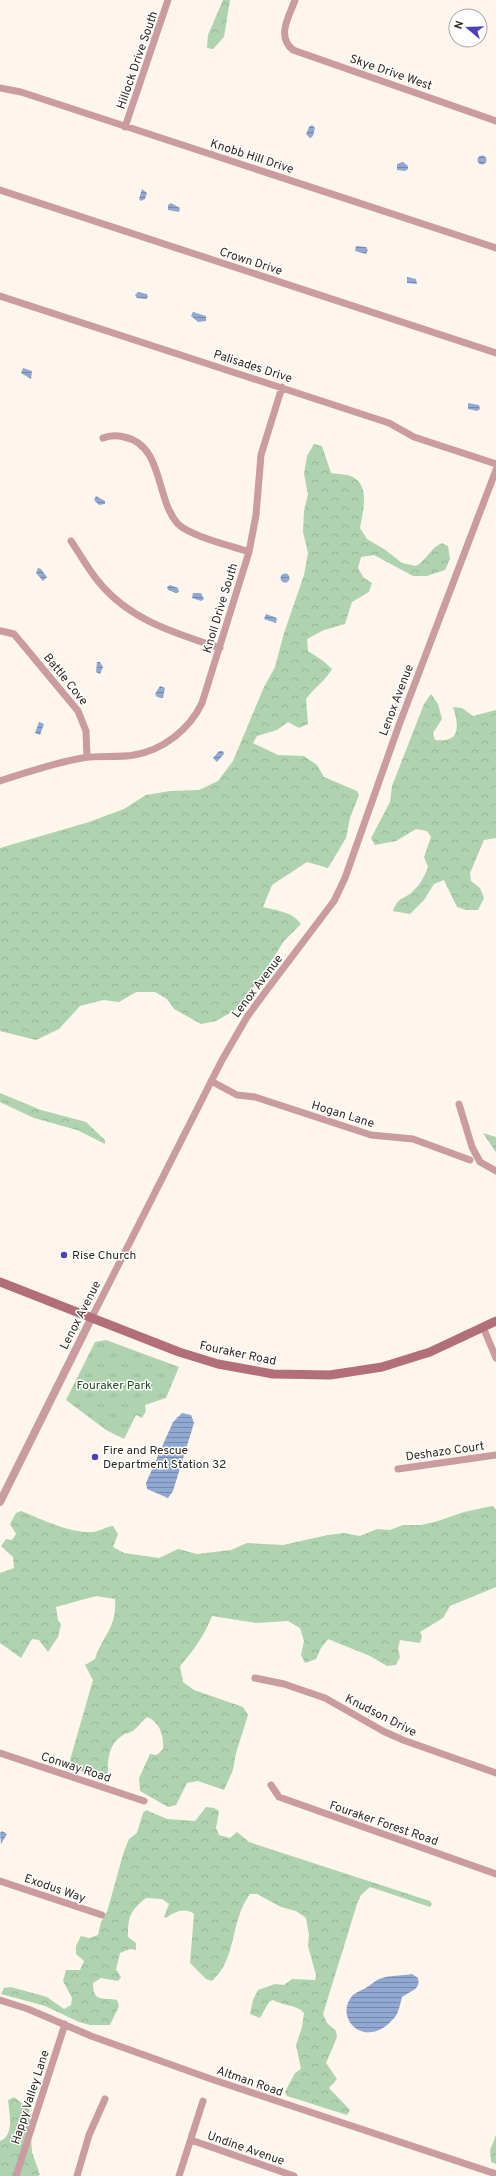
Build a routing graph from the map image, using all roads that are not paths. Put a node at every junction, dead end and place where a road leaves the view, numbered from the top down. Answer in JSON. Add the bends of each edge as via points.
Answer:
{"nodes":[{"id":1,"x":168,"y":0,"type":"edge"},
{"id":2,"x":295,"y":0,"type":"edge"},
{"id":3,"x":0,"y":88,"type":"edge"},
{"id":4,"x":496,"y":121,"type":"edge"},
{"id":5,"x":126,"y":127,"type":"junction"},
{"id":6,"x":0,"y":190,"type":"edge"},
{"id":7,"x":496,"y":248,"type":"edge"},
{"id":8,"x":0,"y":296,"type":"edge"},
{"id":9,"x":496,"y":352,"type":"edge"},
{"id":10,"x":282,"y":387,"type":"junction"},
{"id":11,"x":103,"y":438,"type":"dead end"},
{"id":12,"x":496,"y":464,"type":"edge"},
{"id":13,"x":496,"y":470,"type":"edge"},
{"id":14,"x":71,"y":540,"type":"dead end"},
{"id":15,"x":249,"y":552,"type":"junction"},
{"id":16,"x":1,"y":631,"type":"edge"},
{"id":17,"x":220,"y":648,"type":"junction"},
{"id":18,"x":87,"y":757,"type":"junction"},
{"id":19,"x":0,"y":781,"type":"edge"},
{"id":20,"x":211,"y":1081,"type":"junction"},
{"id":21,"x":459,"y":1104,"type":"dead end"},
{"id":22,"x":470,"y":1160,"type":"dead end"},
{"id":23,"x":496,"y":1171,"type":"edge"},
{"id":24,"x":0,"y":1282,"type":"edge"},
{"id":25,"x":92,"y":1317,"type":"junction"},
{"id":26,"x":496,"y":1321,"type":"edge"},
{"id":27,"x":483,"y":1327,"type":"junction"},
{"id":28,"x":496,"y":1358,"type":"edge"},
{"id":29,"x":496,"y":1455,"type":"edge"},
{"id":30,"x":398,"y":1469,"type":"dead end"},
{"id":31,"x":0,"y":1502,"type":"edge"},
{"id":32,"x":255,"y":1678,"type":"dead end"},
{"id":33,"x":0,"y":1753,"type":"edge"},
{"id":34,"x":496,"y":1773,"type":"edge"},
{"id":35,"x":271,"y":1785,"type":"dead end"},
{"id":36,"x":144,"y":1801,"type":"dead end"},
{"id":37,"x":496,"y":1874,"type":"edge"},
{"id":38,"x":0,"y":1881,"type":"edge"},
{"id":39,"x":102,"y":1915,"type":"dead end"},
{"id":40,"x":0,"y":2000,"type":"edge"},
{"id":41,"x":65,"y":2024,"type":"junction"},
{"id":42,"x":105,"y":2099,"type":"dead end"},
{"id":43,"x":203,"y":2102,"type":"dead end"},
{"id":44,"x":191,"y":2140,"type":"junction"},
{"id":45,"x":277,"y":2173,"type":"edge"},
{"id":46,"x":496,"y":2174,"type":"edge"},
{"id":47,"x":16,"y":2176,"type":"edge"},
{"id":48,"x":77,"y":2176,"type":"edge"},
{"id":49,"x":179,"y":2176,"type":"edge"},
{"id":50,"x":294,"y":2176,"type":"edge"}],
"edges":[{"from":1,"to":5,"type":"street","name":"Hillock Drive South"},
{"from":2,"to":4,"type":"street","name":"Skye Drive West","via":[[283,33],[286,44],[293,50]]},
{"from":3,"to":5,"type":"street","name":"Knobb Hill Drive","via":[[21,92]]},
{"from":5,"to":7,"type":"street","name":"Knobb Hill Drive"},
{"from":6,"to":9,"type":"street","name":"Crown Drive"},
{"from":8,"to":10,"type":"street","name":"Palisades Drive"},
{"from":10,"to":12,"type":"street","name":"Palisades Drive","via":[[389,423],[414,437]]},
{"from":10,"to":15,"type":"street","name":"Knoll Drive South","via":[[261,455],[256,515]]},
{"from":11,"to":15,"type":"street","via":[[127,437],[145,449],[152,459],[166,503],[179,524],[187,531]]},
{"from":13,"to":20,"type":"street","name":"Lenox Avenue","via":[[334,902],[248,1016]]},
{"from":14,"to":17,"type":"street","via":[[98,582],[125,607],[142,619],[174,634]]},
{"from":15,"to":17,"type":"street","name":"Knoll Drive South"},
{"from":16,"to":18,"type":"street","name":"Battle Cove","via":[[14,634],[75,706],[86,731]]},
{"from":17,"to":18,"type":"street","name":"Knoll Drive South","via":[[199,708],[188,724],[173,738],[134,755]]},
{"from":18,"to":19,"type":"street","name":"Knoll Drive South"},
{"from":20,"to":22,"type":"street","name":"Hogan Lane","via":[[237,1095],[255,1097],[371,1135],[412,1139]]},
{"from":20,"to":25,"type":"street","name":"Lenox Avenue"},
{"from":21,"to":23,"type":"street","via":[[477,1157],[480,1162]]},
{"from":24,"to":25,"type":"main road","name":"Fouraker Road"},
{"from":25,"to":27,"type":"main road","name":"Fouraker Road","via":[[179,1352],[218,1364],[296,1375],[330,1375],[382,1367],[430,1352]]},
{"from":25,"to":31,"type":"street","name":"Lenox Avenue"},
{"from":26,"to":27,"type":"main road","name":"Fouraker Road"},
{"from":27,"to":28,"type":"street"},
{"from":29,"to":30,"type":"street","name":"Deshazo Court"},
{"from":32,"to":34,"type":"street","name":"Knudson Drive","via":[[284,1684],[324,1698],[403,1740]]},
{"from":33,"to":36,"type":"street","name":"Conway Road"},
{"from":35,"to":37,"type":"street","name":"Fouraker Forest Road","via":[[279,1797]]},
{"from":38,"to":39,"type":"street","name":"Exodus Way"},
{"from":40,"to":41,"type":"street","name":"Altman Road"},
{"from":41,"to":46,"type":"street","name":"Altman Road","via":[[91,2036],[204,2076]]},
{"from":41,"to":47,"type":"street","name":"Happy Valley Lane"},
{"from":42,"to":48,"type":"street","via":[[89,2135]]},
{"from":43,"to":44,"type":"street"},
{"from":44,"to":45,"type":"street","name":"Undine Avenue"},
{"from":44,"to":49,"type":"street"},
{"from":45,"to":50,"type":"street","name":"Undine Avenue"}]}
